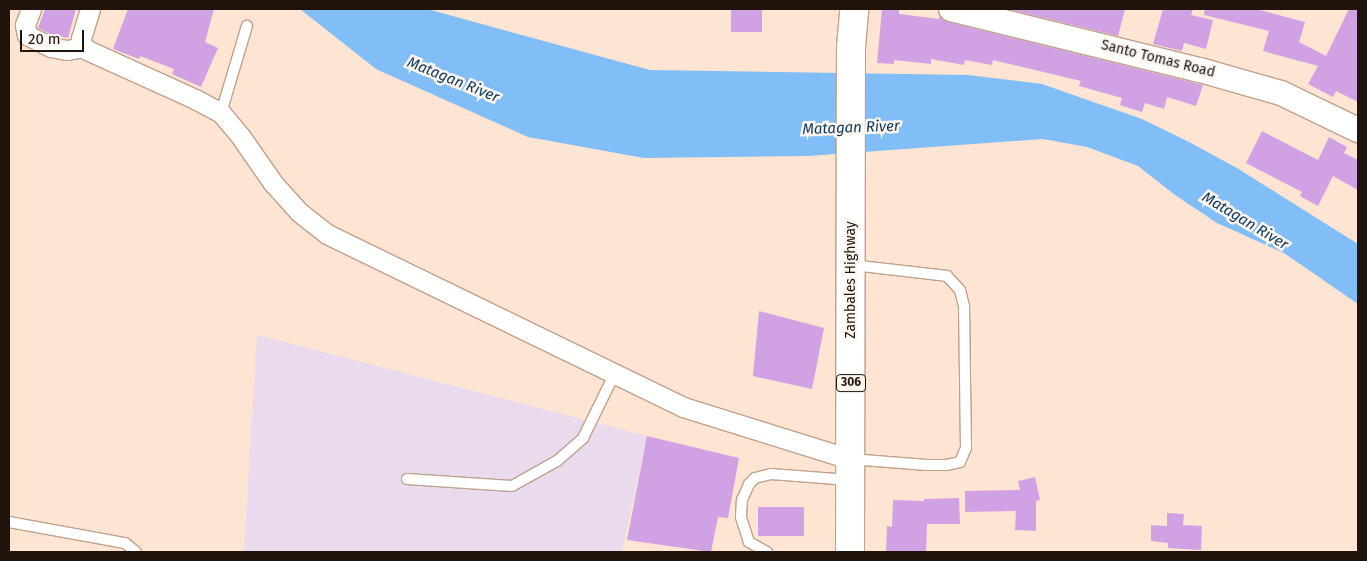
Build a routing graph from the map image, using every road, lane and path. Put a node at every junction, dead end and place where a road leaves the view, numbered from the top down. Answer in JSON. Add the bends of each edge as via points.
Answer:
{"nodes":[{"id":1,"x":31,"y":9,"type":"edge"},
{"id":2,"x":90,"y":9,"type":"edge"},
{"id":3,"x":854,"y":9,"type":"edge"},
{"id":4,"x":951,"y":9,"type":"edge"},
{"id":5,"x":248,"y":26,"type":"dead end"},
{"id":6,"x":84,"y":47,"type":"junction"},
{"id":7,"x":221,"y":113,"type":"junction"},
{"id":8,"x":1358,"y":130,"type":"edge"},
{"id":9,"x":851,"y":265,"type":"junction"},
{"id":10,"x":615,"y":373,"type":"junction"},
{"id":11,"x":850,"y":470,"type":"junction"},
{"id":12,"x":407,"y":479,"type":"dead end"},
{"id":13,"x":9,"y":522,"type":"edge"},
{"id":14,"x":136,"y":552,"type":"edge"},
{"id":15,"x":767,"y":552,"type":"edge"},
{"id":16,"x":850,"y":552,"type":"edge"}],
"edges":[{"from":1,"to":6,"type":"street","via":[[25,25],[27,36],[51,48]]},
{"from":2,"to":6,"type":"street","via":[[80,38]]},
{"from":3,"to":9,"type":"main road","name":"Zambales Highway","number":"306","via":[[851,47]]},
{"from":4,"to":8,"type":"street","name":"Santo Tomas Road","via":[[1281,93]]},
{"from":5,"to":7,"type":"lane"},
{"from":6,"to":7,"type":"street"},
{"from":7,"to":10,"type":"street","via":[[242,137],[273,183],[299,212],[327,234]]},
{"from":9,"to":11,"type":"main road","name":"Zambales Highway","number":"306"},
{"from":9,"to":11,"type":"lane","via":[[947,276],[960,290],[964,306],[966,448],[960,462],[946,465]]},
{"from":10,"to":11,"type":"street","via":[[683,407]]},
{"from":10,"to":12,"type":"lane","via":[[583,438],[557,461],[512,486]]},
{"from":11,"to":15,"type":"lane","via":[[771,474],[755,478],[748,484],[742,500],[741,517],[749,542]]},
{"from":11,"to":16,"type":"main road","name":"Zambales Highway","number":"306"},
{"from":13,"to":14,"type":"lane","via":[[125,543]]}]}
